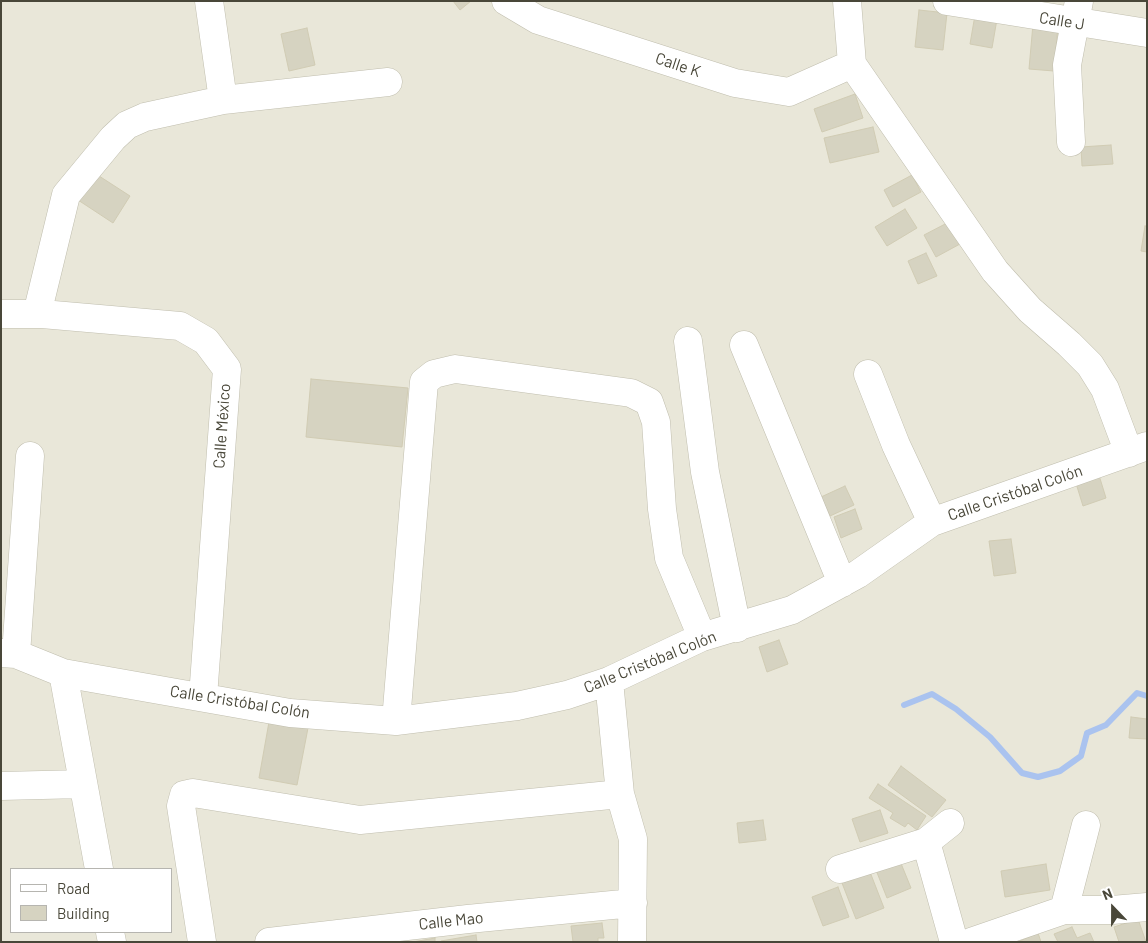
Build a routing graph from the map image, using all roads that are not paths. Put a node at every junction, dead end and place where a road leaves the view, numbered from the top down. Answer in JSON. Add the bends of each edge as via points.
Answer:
{"nodes":[{"id":1,"x":209,"y":1,"type":"edge"},
{"id":2,"x":506,"y":1,"type":"edge"},
{"id":3,"x":846,"y":1,"type":"edge"},
{"id":4,"x":947,"y":1,"type":"edge"},
{"id":5,"x":1077,"y":12,"type":"edge"},
{"id":6,"x":1147,"y":34,"type":"edge"},
{"id":7,"x":852,"y":64,"type":"junction"},
{"id":8,"x":388,"y":82,"type":"dead end"},
{"id":9,"x":223,"y":100,"type":"junction"},
{"id":10,"x":1071,"y":142,"type":"dead end"},
{"id":11,"x":1,"y":314,"type":"edge"},
{"id":12,"x":37,"y":314,"type":"junction"},
{"id":13,"x":688,"y":340,"type":"dead end"},
{"id":14,"x":744,"y":345,"type":"dead end"},
{"id":15,"x":868,"y":374,"type":"dead end"},
{"id":16,"x":1138,"y":450,"type":"edge"},
{"id":17,"x":30,"y":456,"type":"dead end"},
{"id":18,"x":932,"y":522,"type":"junction"},
{"id":19,"x":842,"y":583,"type":"junction"},
{"id":20,"x":737,"y":628,"type":"junction"},
{"id":21,"x":702,"y":637,"type":"junction"},
{"id":22,"x":8,"y":654,"type":"edge"},
{"id":23,"x":63,"y":673,"type":"junction"},
{"id":24,"x":609,"y":681,"type":"junction"},
{"id":25,"x":203,"y":697,"type":"junction"},
{"id":26,"x":396,"y":721,"type":"junction"},
{"id":27,"x":83,"y":784,"type":"junction"},
{"id":28,"x":1,"y":786,"type":"edge"},
{"id":29,"x":620,"y":794,"type":"junction"},
{"id":30,"x":950,"y":823,"type":"dead end"},
{"id":31,"x":1086,"y":825,"type":"dead end"},
{"id":32,"x":926,"y":842,"type":"junction"},
{"id":33,"x":99,"y":868,"type":"edge"},
{"id":34,"x":840,"y":869,"type":"dead end"},
{"id":35,"x":632,"y":903,"type":"junction"},
{"id":36,"x":1147,"y":907,"type":"edge"},
{"id":37,"x":1064,"y":910,"type":"junction"},
{"id":38,"x":202,"y":942,"type":"edge"},
{"id":39,"x":269,"y":942,"type":"edge"},
{"id":40,"x":632,"y":942,"type":"edge"},
{"id":41,"x":954,"y":942,"type":"edge"},
{"id":42,"x":971,"y":942,"type":"edge"}],
"edges":[{"from":1,"to":9,"type":"street"},
{"from":2,"to":7,"type":"street","name":"Calle K","via":[[538,20],[735,83],[789,92]]},
{"from":3,"to":7,"type":"street"},
{"from":4,"to":5,"type":"street","name":"Calle J"},
{"from":5,"to":6,"type":"street","name":"Calle J"},
{"from":5,"to":10,"type":"street","via":[[1067,65]]},
{"from":7,"to":16,"type":"street","via":[[995,272],[1030,310],[1090,365]]},
{"from":8,"to":9,"type":"street"},
{"from":9,"to":12,"type":"street","via":[[145,117],[127,125],[114,138],[66,195]]},
{"from":11,"to":12,"type":"street","name":"Calle México"},
{"from":12,"to":25,"type":"street","name":"Calle México","via":[[180,326],[206,341],[226,368]]},
{"from":13,"to":20,"type":"street","via":[[704,472]]},
{"from":14,"to":19,"type":"street"},
{"from":15,"to":18,"type":"street"},
{"from":16,"to":18,"type":"street","name":"Calle Cristóbal Colón"},
{"from":17,"to":22,"type":"street"},
{"from":18,"to":19,"type":"street","name":"Calle Cristóbal Colón"},
{"from":19,"to":20,"type":"street","name":"Calle Cristóbal Colón","via":[[792,610]]},
{"from":20,"to":21,"type":"street","name":"Calle Cristóbal Colón"},
{"from":21,"to":24,"type":"street","name":"Calle Cristóbal Colón"},
{"from":21,"to":26,"type":"street","via":[[669,558],[656,422],[649,402],[631,393],[455,369],[434,374],[424,382]]},
{"from":22,"to":23,"type":"street","name":"Calle Cristóbal Colón"},
{"from":23,"to":25,"type":"street","name":"Calle Cristóbal Colón"},
{"from":23,"to":27,"type":"street"},
{"from":24,"to":26,"type":"street","name":"Calle Cristóbal Colón","via":[[517,706]]},
{"from":24,"to":29,"type":"street"},
{"from":25,"to":26,"type":"street","name":"Calle Cristóbal Colón","via":[[290,714]]},
{"from":27,"to":28,"type":"street"},
{"from":27,"to":33,"type":"street"},
{"from":29,"to":35,"type":"street","via":[[632,839]]},
{"from":29,"to":38,"type":"street","via":[[360,820],[193,793],[184,795],[181,806]]},
{"from":30,"to":32,"type":"street"},
{"from":31,"to":37,"type":"street"},
{"from":32,"to":34,"type":"street"},
{"from":32,"to":41,"type":"street"},
{"from":35,"to":39,"type":"street","name":"Calle Mao"},
{"from":35,"to":40,"type":"street"},
{"from":36,"to":37,"type":"street"},
{"from":37,"to":42,"type":"street"}]}
